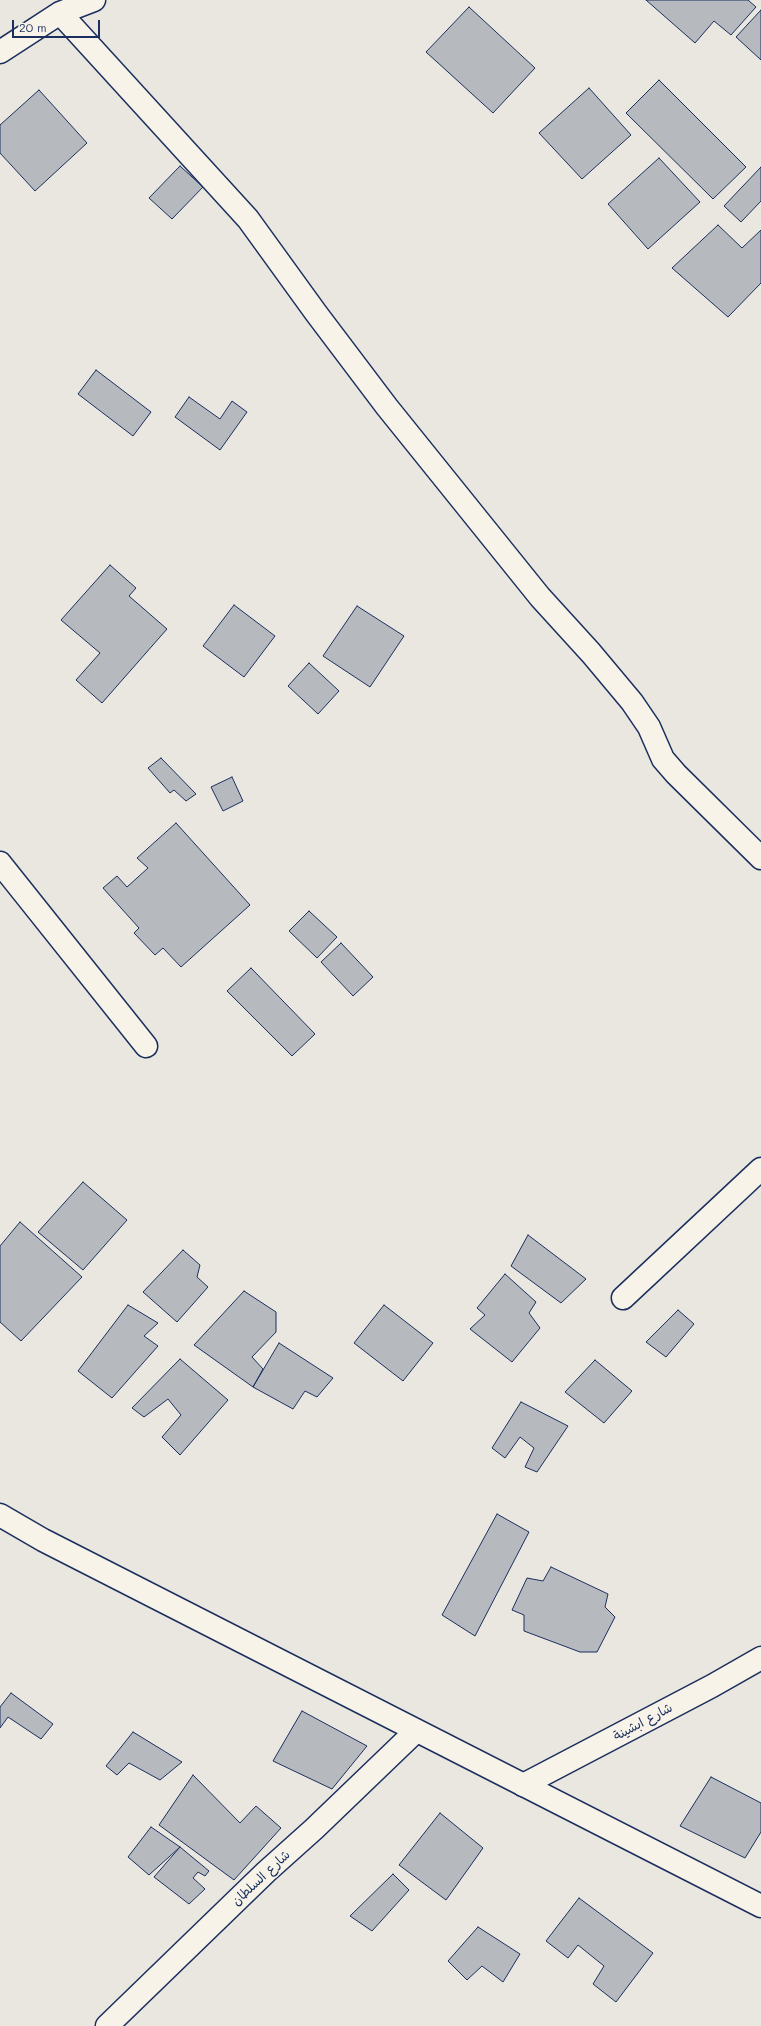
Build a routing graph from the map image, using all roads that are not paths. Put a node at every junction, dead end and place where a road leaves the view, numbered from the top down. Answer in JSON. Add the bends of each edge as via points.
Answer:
{"nodes":[{"id":1,"x":94,"y":0,"type":"edge"},
{"id":2,"x":60,"y":13,"type":"junction"},
{"id":3,"x":0,"y":52,"type":"edge"},
{"id":4,"x":761,"y":858,"type":"edge"},
{"id":5,"x":0,"y":863,"type":"edge"},
{"id":6,"x":146,"y":1046,"type":"dead end"},
{"id":7,"x":761,"y":1169,"type":"edge"},
{"id":8,"x":623,"y":1298,"type":"dead end"},
{"id":9,"x":0,"y":1515,"type":"edge"},
{"id":10,"x":761,"y":1658,"type":"edge"},
{"id":11,"x":416,"y":1731,"type":"junction"},
{"id":12,"x":523,"y":1785,"type":"junction"},
{"id":13,"x":761,"y":1906,"type":"edge"},
{"id":14,"x":107,"y":2026,"type":"edge"}],
"edges":[{"from":1,"to":2,"type":"street"},
{"from":2,"to":3,"type":"street"},
{"from":2,"to":4,"type":"street","via":[[248,219],[387,408],[540,597],[632,702],[649,727],[663,759]]},
{"from":5,"to":6,"type":"street"},
{"from":7,"to":8,"type":"street"},
{"from":9,"to":11,"type":"street","via":[[43,1540]]},
{"from":10,"to":12,"type":"street","name":"شارع ابشينة"},
{"from":11,"to":12,"type":"street"},
{"from":11,"to":14,"type":"street","name":"شارع السلطان"},
{"from":12,"to":13,"type":"street"}]}
